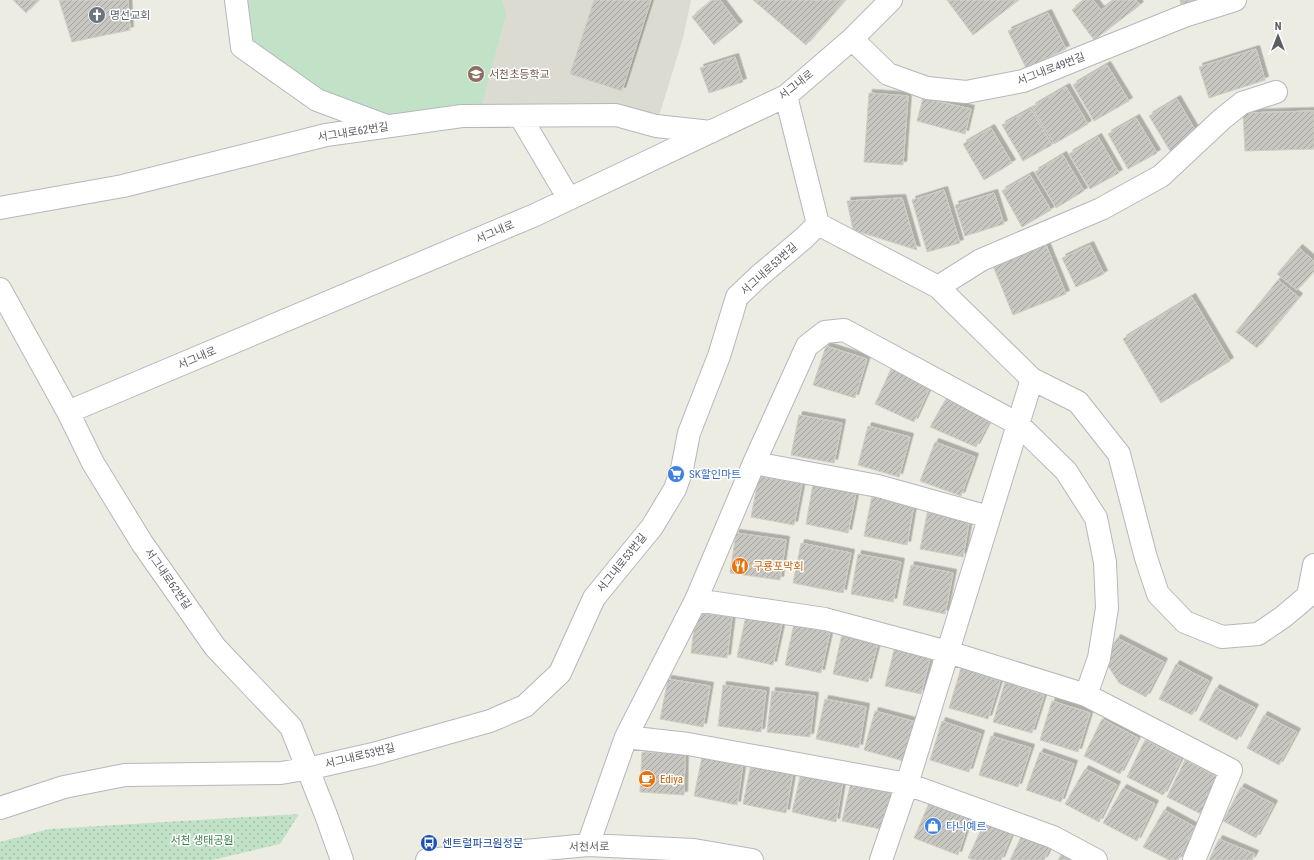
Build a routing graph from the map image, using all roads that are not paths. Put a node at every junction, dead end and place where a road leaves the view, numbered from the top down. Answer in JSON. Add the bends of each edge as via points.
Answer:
{"nodes":[{"id":1,"x":236,"y":0,"type":"edge"},
{"id":2,"x":891,"y":0,"type":"edge"},
{"id":3,"x":1235,"y":0,"type":"edge"},
{"id":4,"x":852,"y":39,"type":"junction"},
{"id":5,"x":1276,"y":92,"type":"dead end"},
{"id":6,"x":786,"y":96,"type":"junction"},
{"id":7,"x":520,"y":116,"type":"junction"},
{"id":8,"x":387,"y":126,"type":"junction"},
{"id":9,"x":712,"y":132,"type":"junction"},
{"id":10,"x":569,"y":199,"type":"junction"},
{"id":11,"x":0,"y":208,"type":"edge"},
{"id":12,"x":818,"y":224,"type":"junction"},
{"id":13,"x":938,"y":287,"type":"junction"},
{"id":14,"x":0,"y":289,"type":"edge"},
{"id":15,"x":1032,"y":379,"type":"junction"},
{"id":16,"x":68,"y":412,"type":"junction"},
{"id":17,"x":1018,"y":424,"type":"junction"},
{"id":18,"x":754,"y":463,"type":"junction"},
{"id":19,"x":989,"y":517,"type":"junction"},
{"id":20,"x":1314,"y":564,"type":"edge"},
{"id":21,"x":696,"y":600,"type":"junction"},
{"id":22,"x":948,"y":652,"type":"junction"},
{"id":23,"x":1086,"y":695,"type":"junction"},
{"id":24,"x":626,"y":736,"type":"junction"},
{"id":25,"x":307,"y":768,"type":"junction"},
{"id":26,"x":907,"y":784,"type":"junction"},
{"id":27,"x":0,"y":808,"type":"edge"},
{"id":28,"x":588,"y":845,"type":"junction"},
{"id":29,"x":342,"y":860,"type":"edge"},
{"id":30,"x":427,"y":860,"type":"edge"},
{"id":31,"x":752,"y":860,"type":"edge"},
{"id":32,"x":881,"y":860,"type":"edge"},
{"id":33,"x":1096,"y":860,"type":"edge"},
{"id":34,"x":1194,"y":860,"type":"edge"}],
"edges":[{"from":1,"to":8,"type":"street","via":[[242,47],[317,100]]},
{"from":2,"to":4,"type":"street","name":"서그내로"},
{"from":3,"to":4,"type":"street","name":"서그내로49번길","via":[[1184,16],[1023,81],[966,92],[927,88],[888,74]]},
{"from":4,"to":6,"type":"street","name":"서그내로"},
{"from":5,"to":13,"type":"street","via":[[1242,103],[1161,176],[1101,209],[981,260]]},
{"from":6,"to":9,"type":"street","name":"서그내로"},
{"from":6,"to":12,"type":"street"},
{"from":7,"to":8,"type":"street","name":"서그내로62번길","via":[[462,116]]},
{"from":7,"to":9,"type":"street","name":"서그내로62번길","via":[[616,115],[656,126]]},
{"from":7,"to":10,"type":"street"},
{"from":8,"to":11,"type":"street","name":"서그내로62번길","via":[[326,135],[123,186]]},
{"from":9,"to":10,"type":"street","name":"서그내로"},
{"from":10,"to":16,"type":"street","name":"서그내로"},
{"from":12,"to":13,"type":"street"},
{"from":12,"to":25,"type":"street","name":"서그내로53번길","via":[[738,297],[719,356],[689,433],[675,489],[652,526],[594,598],[560,673],[525,706],[490,721],[373,754]]},
{"from":13,"to":15,"type":"street"},
{"from":14,"to":16,"type":"street","name":"서그내로62번길"},
{"from":15,"to":17,"type":"street"},
{"from":15,"to":20,"type":"street","via":[[1078,402],[1119,454],[1158,594],[1185,622],[1222,637],[1258,634],[1308,596]]},
{"from":16,"to":25,"type":"street","name":"서그내로62번길","via":[[93,463],[142,543],[216,647],[291,727]]},
{"from":17,"to":18,"type":"street","via":[[844,330],[825,332],[807,346]]},
{"from":17,"to":19,"type":"street"},
{"from":17,"to":23,"type":"street","via":[[1066,471],[1096,518],[1105,562],[1107,608],[1099,658]]},
{"from":18,"to":19,"type":"street","via":[[878,486]]},
{"from":18,"to":21,"type":"street"},
{"from":19,"to":22,"type":"street"},
{"from":21,"to":22,"type":"street","via":[[825,619]]},
{"from":21,"to":24,"type":"street"},
{"from":22,"to":23,"type":"street"},
{"from":22,"to":26,"type":"street"},
{"from":23,"to":34,"type":"street","via":[[1232,770]]},
{"from":24,"to":26,"type":"street","via":[[688,744]]},
{"from":24,"to":28,"type":"street"},
{"from":25,"to":27,"type":"street","name":"서그내로53번길","via":[[281,773],[125,776],[64,787]]},
{"from":25,"to":29,"type":"street","name":"서그내로62번길"},
{"from":26,"to":32,"type":"street"},
{"from":26,"to":33,"type":"street","via":[[1053,837]]},
{"from":28,"to":30,"type":"street","name":"서천서로"},
{"from":28,"to":31,"type":"street","name":"서천서로","via":[[694,850]]}]}
